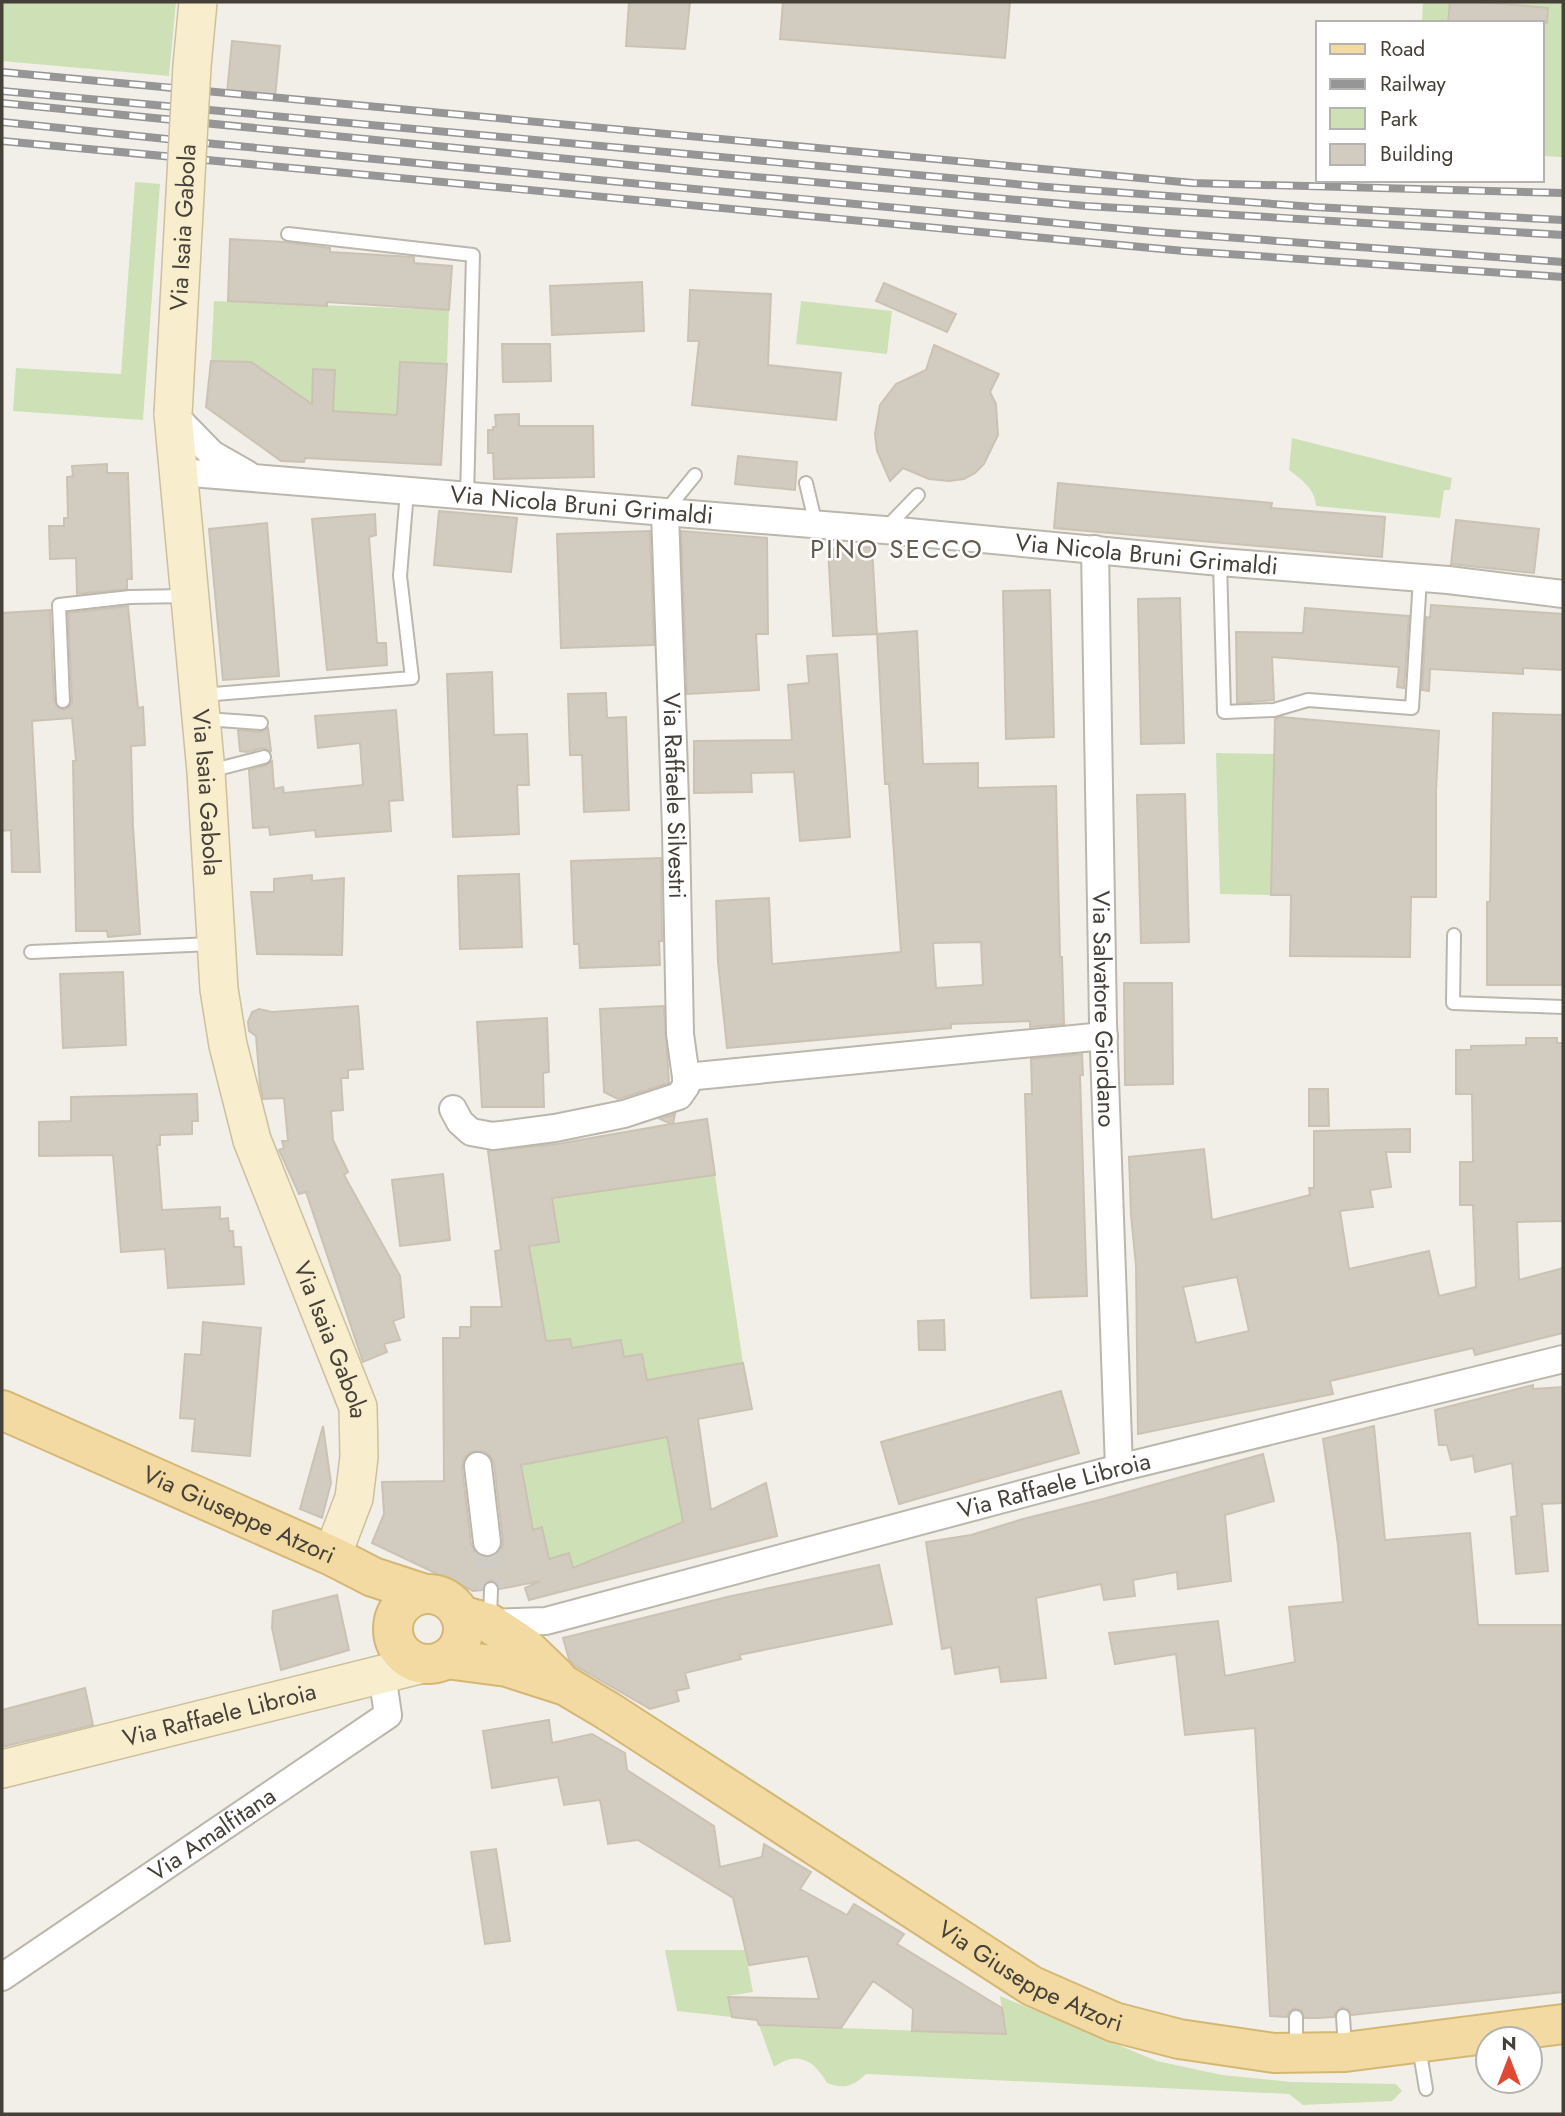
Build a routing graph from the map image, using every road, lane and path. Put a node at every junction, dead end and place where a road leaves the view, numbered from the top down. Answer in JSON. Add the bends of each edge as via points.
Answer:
{"nodes":[{"id":1,"x":198,"y":2,"type":"edge"},
{"id":2,"x":288,"y":234,"type":"dead end"},
{"id":3,"x":173,"y":414,"type":"junction"},
{"id":4,"x":179,"y":472,"type":"junction"},
{"id":5,"x":695,"y":475,"type":"dead end"},
{"id":6,"x":269,"y":480,"type":"junction"},
{"id":7,"x":806,"y":483,"type":"dead end"},
{"id":8,"x":407,"y":491,"type":"junction"},
{"id":9,"x":918,"y":495,"type":"dead end"},
{"id":10,"x":467,"y":496,"type":"junction"},
{"id":11,"x":665,"y":512,"type":"junction"},
{"id":12,"x":816,"y":525,"type":"junction"},
{"id":13,"x":884,"y":530,"type":"junction"},
{"id":14,"x":1095,"y":549,"type":"junction"},
{"id":15,"x":1220,"y":562,"type":"junction"},
{"id":16,"x":1420,"y":578,"type":"junction"},
{"id":17,"x":1563,"y":594,"type":"edge"},
{"id":18,"x":190,"y":596,"type":"junction"},
{"id":19,"x":63,"y":701,"type":"dead end"},
{"id":20,"x":200,"y":707,"type":"junction"},
{"id":21,"x":261,"y":723,"type":"dead end"},
{"id":22,"x":264,"y":757,"type":"dead end"},
{"id":23,"x":206,"y":772,"type":"junction"},
{"id":24,"x":1454,"y":935,"type":"dead end"},
{"id":25,"x":216,"y":944,"type":"junction"},
{"id":26,"x":31,"y":952,"type":"dead end"},
{"id":27,"x":1563,"y":1007,"type":"edge"},
{"id":28,"x":1104,"y":1036,"type":"junction"},
{"id":29,"x":686,"y":1077,"type":"junction"},
{"id":30,"x":453,"y":1109,"type":"dead end"},
{"id":31,"x":1563,"y":1359,"type":"edge"},
{"id":32,"x":2,"y":1410,"type":"edge"},
{"id":33,"x":478,"y":1466,"type":"dead end"},
{"id":34,"x":1119,"y":1468,"type":"junction"},
{"id":35,"x":487,"y":1542,"type":"tunnel mouth"},
{"id":36,"x":332,"y":1556,"type":"junction"},
{"id":37,"x":373,"y":1577,"type":"junction"},
{"id":38,"x":425,"y":1594,"type":"junction"},
{"id":39,"x":480,"y":1609,"type":"junction"},
{"id":40,"x":526,"y":1645,"type":"junction"},
{"id":41,"x":408,"y":1655,"type":"junction"},
{"id":42,"x":29,"y":1760,"type":"edge"},
{"id":43,"x":2,"y":1977,"type":"edge"},
{"id":44,"x":1563,"y":2024,"type":"edge"},
{"id":45,"x":1418,"y":2043,"type":"junction"},
{"id":46,"x":1426,"y":2089,"type":"dead end"}],
"edges":[{"from":1,"to":3,"type":"street","name":"Via Isaia Gabola","bridge":true},
{"from":2,"to":10,"type":"lane","via":[[474,255]]},
{"from":3,"to":4,"type":"street","name":"Via Isaia Gabola"},
{"from":3,"to":6,"type":"street","name":"Via Nicola Bruni Grimaldi","via":[[212,454],[243,473]]},
{"from":4,"to":6,"type":"street","name":"Via Nicola Bruni Grimaldi"},
{"from":4,"to":18,"type":"street","name":"Via Isaia Gabola"},
{"from":5,"to":11,"type":"lane"},
{"from":6,"to":8,"type":"street","name":"Via Nicola Bruni Grimaldi"},
{"from":7,"to":12,"type":"lane"},
{"from":8,"to":10,"type":"street","name":"Via Nicola Bruni Grimaldi"},
{"from":8,"to":20,"type":"lane","via":[[400,576],[412,678]]},
{"from":9,"to":13,"type":"lane"},
{"from":10,"to":11,"type":"street","name":"Via Nicola Bruni Grimaldi"},
{"from":11,"to":12,"type":"street","name":"Via Nicola Bruni Grimaldi"},
{"from":11,"to":29,"type":"street","name":"Via Raffaele Silvestri","via":[[680,1034]]},
{"from":12,"to":13,"type":"street","name":"Via Nicola Bruni Grimaldi"},
{"from":13,"to":14,"type":"street","name":"Via Nicola Bruni Grimaldi"},
{"from":14,"to":15,"type":"street","name":"Via Nicola Bruni Grimaldi"},
{"from":14,"to":28,"type":"street","name":"Via Salvatore Giordano"},
{"from":15,"to":16,"type":"street","name":"Via Nicola Bruni Grimaldi"},
{"from":15,"to":16,"type":"lane","via":[[1224,712],[1274,710],[1308,700],[1412,708]]},
{"from":16,"to":17,"type":"street","name":"Via Nicola Bruni Grimaldi"},
{"from":18,"to":19,"type":"lane","via":[[59,605]]},
{"from":18,"to":20,"type":"street","name":"Via Isaia Gabola"},
{"from":20,"to":21,"type":"lane"},
{"from":20,"to":23,"type":"street","name":"Via Isaia Gabola"},
{"from":22,"to":23,"type":"lane"},
{"from":23,"to":25,"type":"street","name":"Via Isaia Gabola"},
{"from":24,"to":27,"type":"lane","via":[[1453,1003]]},
{"from":25,"to":26,"type":"lane"},
{"from":25,"to":36,"type":"street","name":"Via Isaia Gabola","via":[[228,1045],[252,1140],[358,1408],[354,1498]]},
{"from":28,"to":29,"type":"street"},
{"from":28,"to":34,"type":"street","name":"Via Salvatore Giordano"},
{"from":29,"to":30,"type":"street","via":[[679,1096],[624,1114],[555,1128],[493,1136],[471,1132]]},
{"from":31,"to":34,"type":"street","name":"Via Raffaele Libroia"},
{"from":32,"to":36,"type":"main road","name":"Via Giuseppe Atzori"},
{"from":33,"to":35,"type":"street"},
{"from":34,"to":40,"type":"street","name":"Via Raffaele Libroia"},
{"from":36,"to":37,"type":"main road","name":"Via Giuseppe Atzori"},
{"from":37,"to":38,"type":"main road","name":"Via Giuseppe Atzori"},
{"from":37,"to":41,"type":"main road"},
{"from":38,"to":39,"type":"main road","name":"Via Giuseppe Atzori"},
{"from":38,"to":41,"type":"main road","via":[[397,1611]]},
{"from":39,"to":40,"type":"main road","name":"Via Giuseppe Atzori"},
{"from":39,"to":41,"type":"main road","via":[[460,1644]]},
{"from":40,"to":41,"type":"main road"},
{"from":40,"to":45,"type":"main road","name":"Via Giuseppe Atzori","via":[[566,1686],[1032,1986],[1114,2022],[1179,2039],[1274,2053],[1296,2035],[1344,2034]]},
{"from":41,"to":42,"type":"street","name":"Via Raffaele Libroia"},
{"from":41,"to":43,"type":"street","name":"Via Amalfitana","via":[[388,1714]]},
{"from":44,"to":45,"type":"main road","name":"Via Giuseppe Atzori"},
{"from":45,"to":46,"type":"lane"}]}
